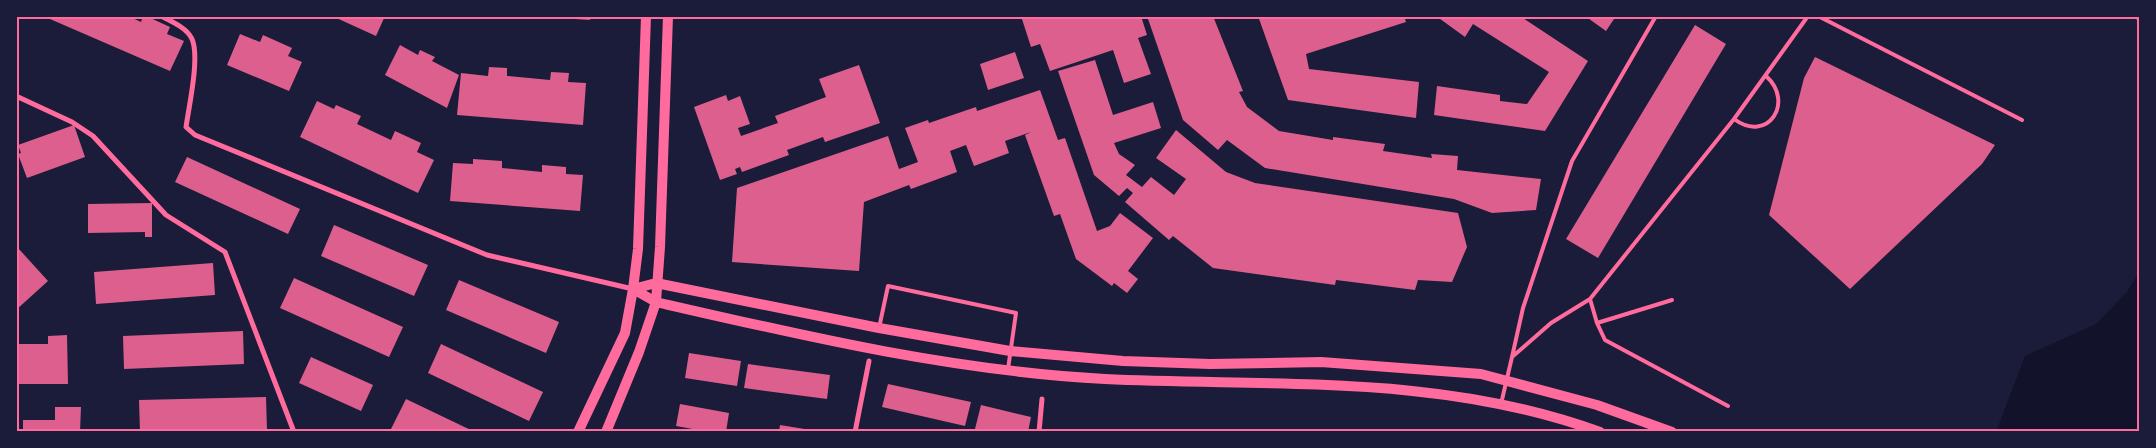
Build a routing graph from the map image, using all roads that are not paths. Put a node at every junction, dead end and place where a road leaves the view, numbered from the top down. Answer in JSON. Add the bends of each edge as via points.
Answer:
{"nodes":[{"id":1,"x":161,"y":16,"type":"edge"},
{"id":2,"x":646,"y":16,"type":"edge"},
{"id":3,"x":668,"y":16,"type":"edge"},
{"id":4,"x":1656,"y":16,"type":"edge"},
{"id":5,"x":1808,"y":16,"type":"edge"},
{"id":6,"x":1818,"y":16,"type":"edge"},
{"id":7,"x":2134,"y":16,"type":"edge"},
{"id":8,"x":2140,"y":19,"type":"edge"},
{"id":9,"x":1766,"y":76,"type":"junction"},
{"id":10,"x":16,"y":96,"type":"edge"},
{"id":11,"x":1734,"y":119,"type":"junction"},
{"id":12,"x":2022,"y":120,"type":"dead end"},
{"id":13,"x":656,"y":283,"type":"junction"},
{"id":14,"x":633,"y":289,"type":"junction"},
{"id":15,"x":1590,"y":299,"type":"junction"},
{"id":16,"x":1672,"y":300,"type":"dead end"},
{"id":17,"x":656,"y":302,"type":"junction"},
{"id":18,"x":1597,"y":324,"type":"junction"},
{"id":19,"x":879,"y":328,"type":"junction"},
{"id":20,"x":1010,"y":350,"type":"junction"},
{"id":21,"x":1512,"y":357,"type":"junction"},
{"id":22,"x":869,"y":361,"type":"dead end"},
{"id":23,"x":1007,"y":371,"type":"junction"},
{"id":24,"x":1507,"y":380,"type":"junction"},
{"id":25,"x":1042,"y":400,"type":"dead end"},
{"id":26,"x":1501,"y":404,"type":"junction"},
{"id":27,"x":1728,"y":406,"type":"dead end"},
{"id":28,"x":294,"y":432,"type":"edge"},
{"id":29,"x":578,"y":432,"type":"edge"},
{"id":30,"x":606,"y":432,"type":"edge"},
{"id":31,"x":855,"y":432,"type":"edge"},
{"id":32,"x":1040,"y":432,"type":"edge"},
{"id":33,"x":1600,"y":432,"type":"edge"},
{"id":34,"x":1672,"y":432,"type":"edge"}],
"edges":[{"from":1,"to":14,"type":"street","via":[[178,25],[192,39],[195,66],[186,127],[195,135],[488,255]]},
{"from":2,"to":14,"type":"main road","via":[[638,249]]},
{"from":3,"to":13,"type":"main road"},
{"from":4,"to":21,"type":"lane","via":[[1572,161],[1524,308]]},
{"from":5,"to":9,"type":"lane"},
{"from":6,"to":12,"type":"lane"},
{"from":7,"to":8,"type":"lane"},
{"from":9,"to":11,"type":"lane"},
{"from":9,"to":11,"type":"lane","via":[[1773,82],[1778,98],[1776,114],[1770,122],[1756,127]]},
{"from":10,"to":28,"type":"street","via":[[72,122],[93,136],[166,215],[226,252]]},
{"from":11,"to":15,"type":"lane"},
{"from":13,"to":14,"type":"main road"},
{"from":13,"to":17,"type":"main road"},
{"from":13,"to":19,"type":"main road"},
{"from":14,"to":17,"type":"main road"},
{"from":14,"to":29,"type":"main road","via":[[625,333]]},
{"from":15,"to":18,"type":"lane"},
{"from":15,"to":21,"type":"lane","via":[[1551,324]]},
{"from":16,"to":18,"type":"lane"},
{"from":17,"to":23,"type":"main road","via":[[872,350]]},
{"from":17,"to":30,"type":"main road","via":[[640,352]]},
{"from":18,"to":27,"type":"lane","via":[[1605,340]]},
{"from":19,"to":20,"type":"main road"},
{"from":19,"to":20,"type":"lane","via":[[888,286],[1016,313]]},
{"from":20,"to":23,"type":"lane"},
{"from":20,"to":24,"type":"main road","via":[[1123,361],[1340,363],[1472,373]]},
{"from":21,"to":24,"type":"lane"},
{"from":22,"to":31,"type":"street"},
{"from":23,"to":26,"type":"main road","via":[[1105,379],[1353,385]]},
{"from":24,"to":26,"type":"lane"},
{"from":24,"to":34,"type":"main road","via":[[1626,414]]},
{"from":25,"to":32,"type":"street"},
{"from":26,"to":33,"type":"main road"}]}
